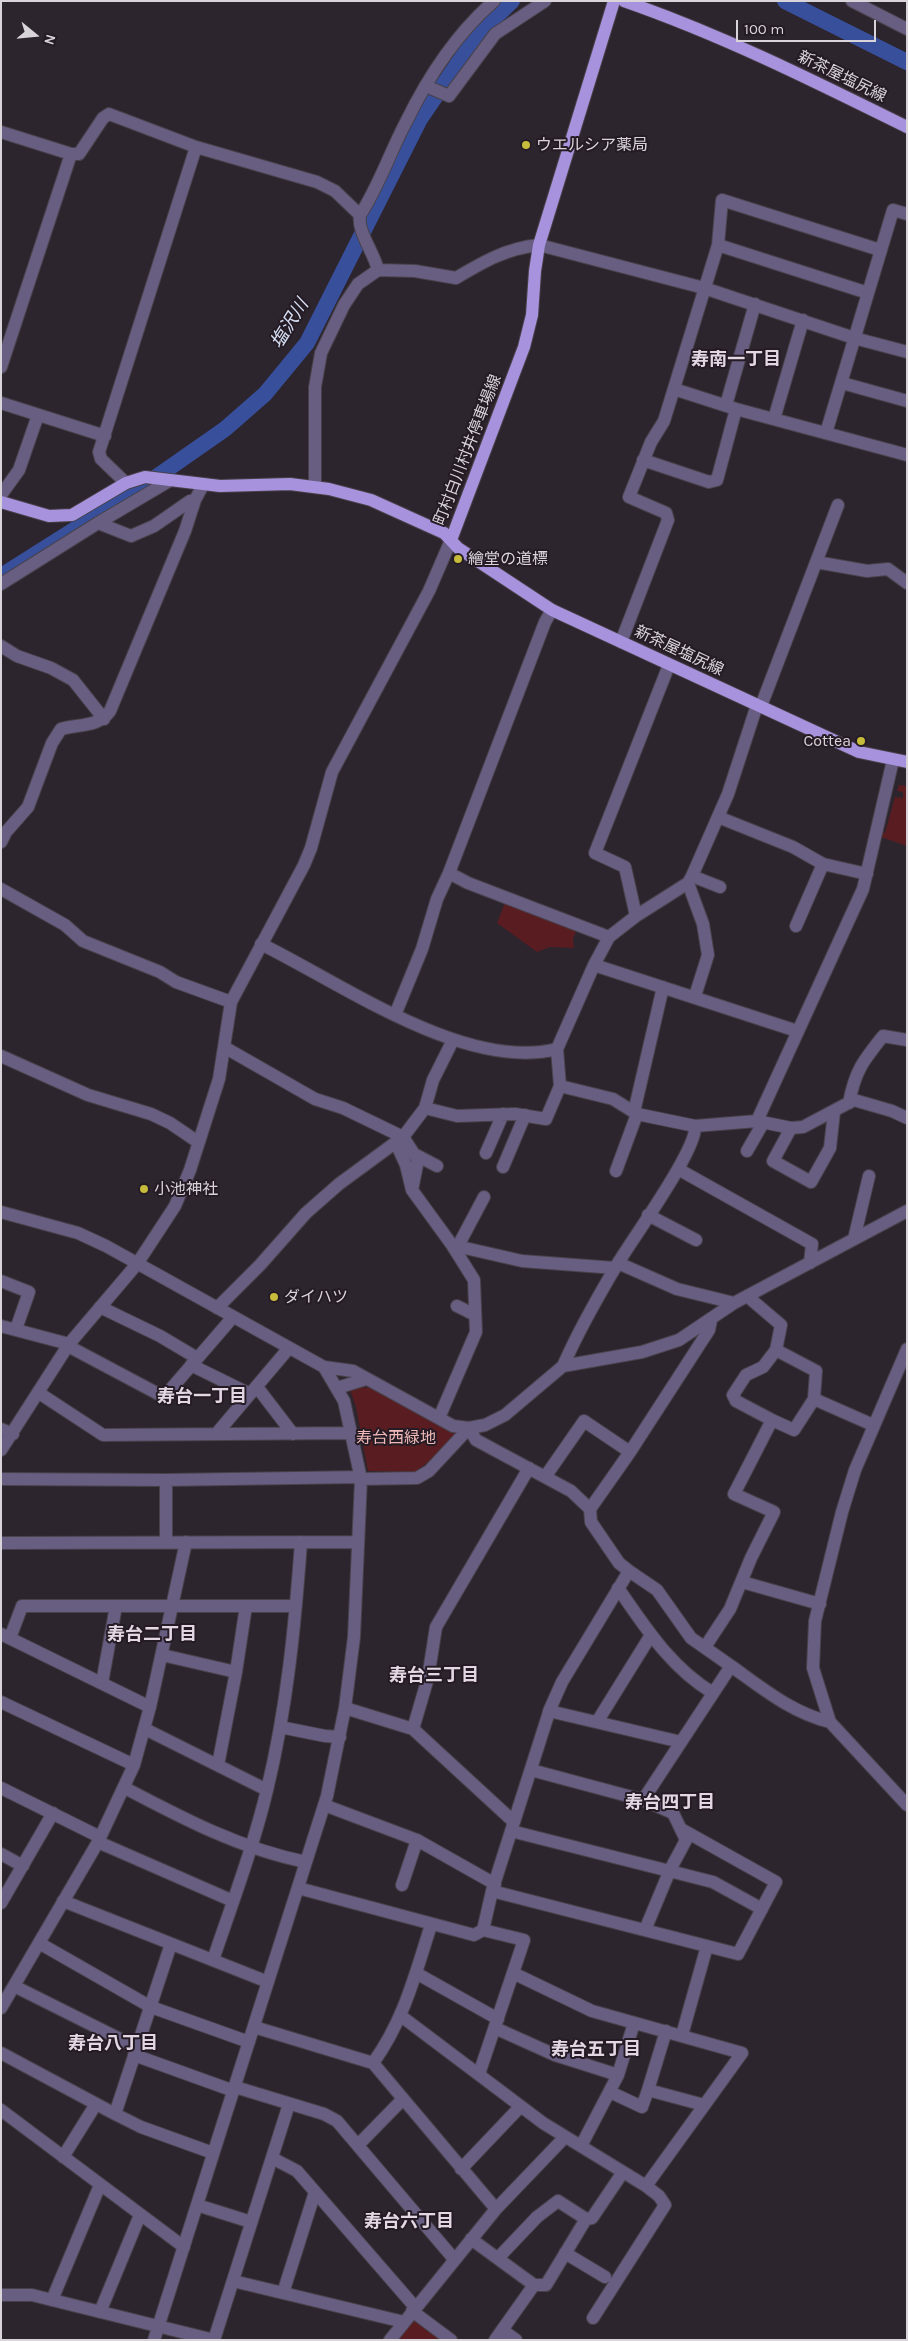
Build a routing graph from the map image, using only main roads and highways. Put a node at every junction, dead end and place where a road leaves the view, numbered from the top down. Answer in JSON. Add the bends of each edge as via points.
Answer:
{"nodes":[{"id":1,"x":614,"y":1,"type":"edge"},
{"id":2,"x":624,"y":1,"type":"edge"},
{"id":3,"x":907,"y":126,"type":"edge"},
{"id":4,"x":1,"y":502,"type":"edge"},
{"id":5,"x":451,"y":540,"type":"junction"},
{"id":6,"x":907,"y":762,"type":"edge"}],
"edges":[{"from":1,"to":5,"type":"main road","name":"町村白川村井停車場線","via":[[539,245],[532,315],[524,347]]},
{"from":2,"to":3,"type":"main road","name":"新茶屋塩尻線","via":[[744,48]]},
{"from":4,"to":5,"type":"main road","name":"町村白川村井停車場線","via":[[49,516],[72,515],[126,483],[145,477],[204,485],[285,484],[315,487],[371,500],[444,532]]},
{"from":5,"to":6,"type":"main road","name":"新茶屋塩尻線","via":[[509,584],[552,610],[858,752]]}]}
